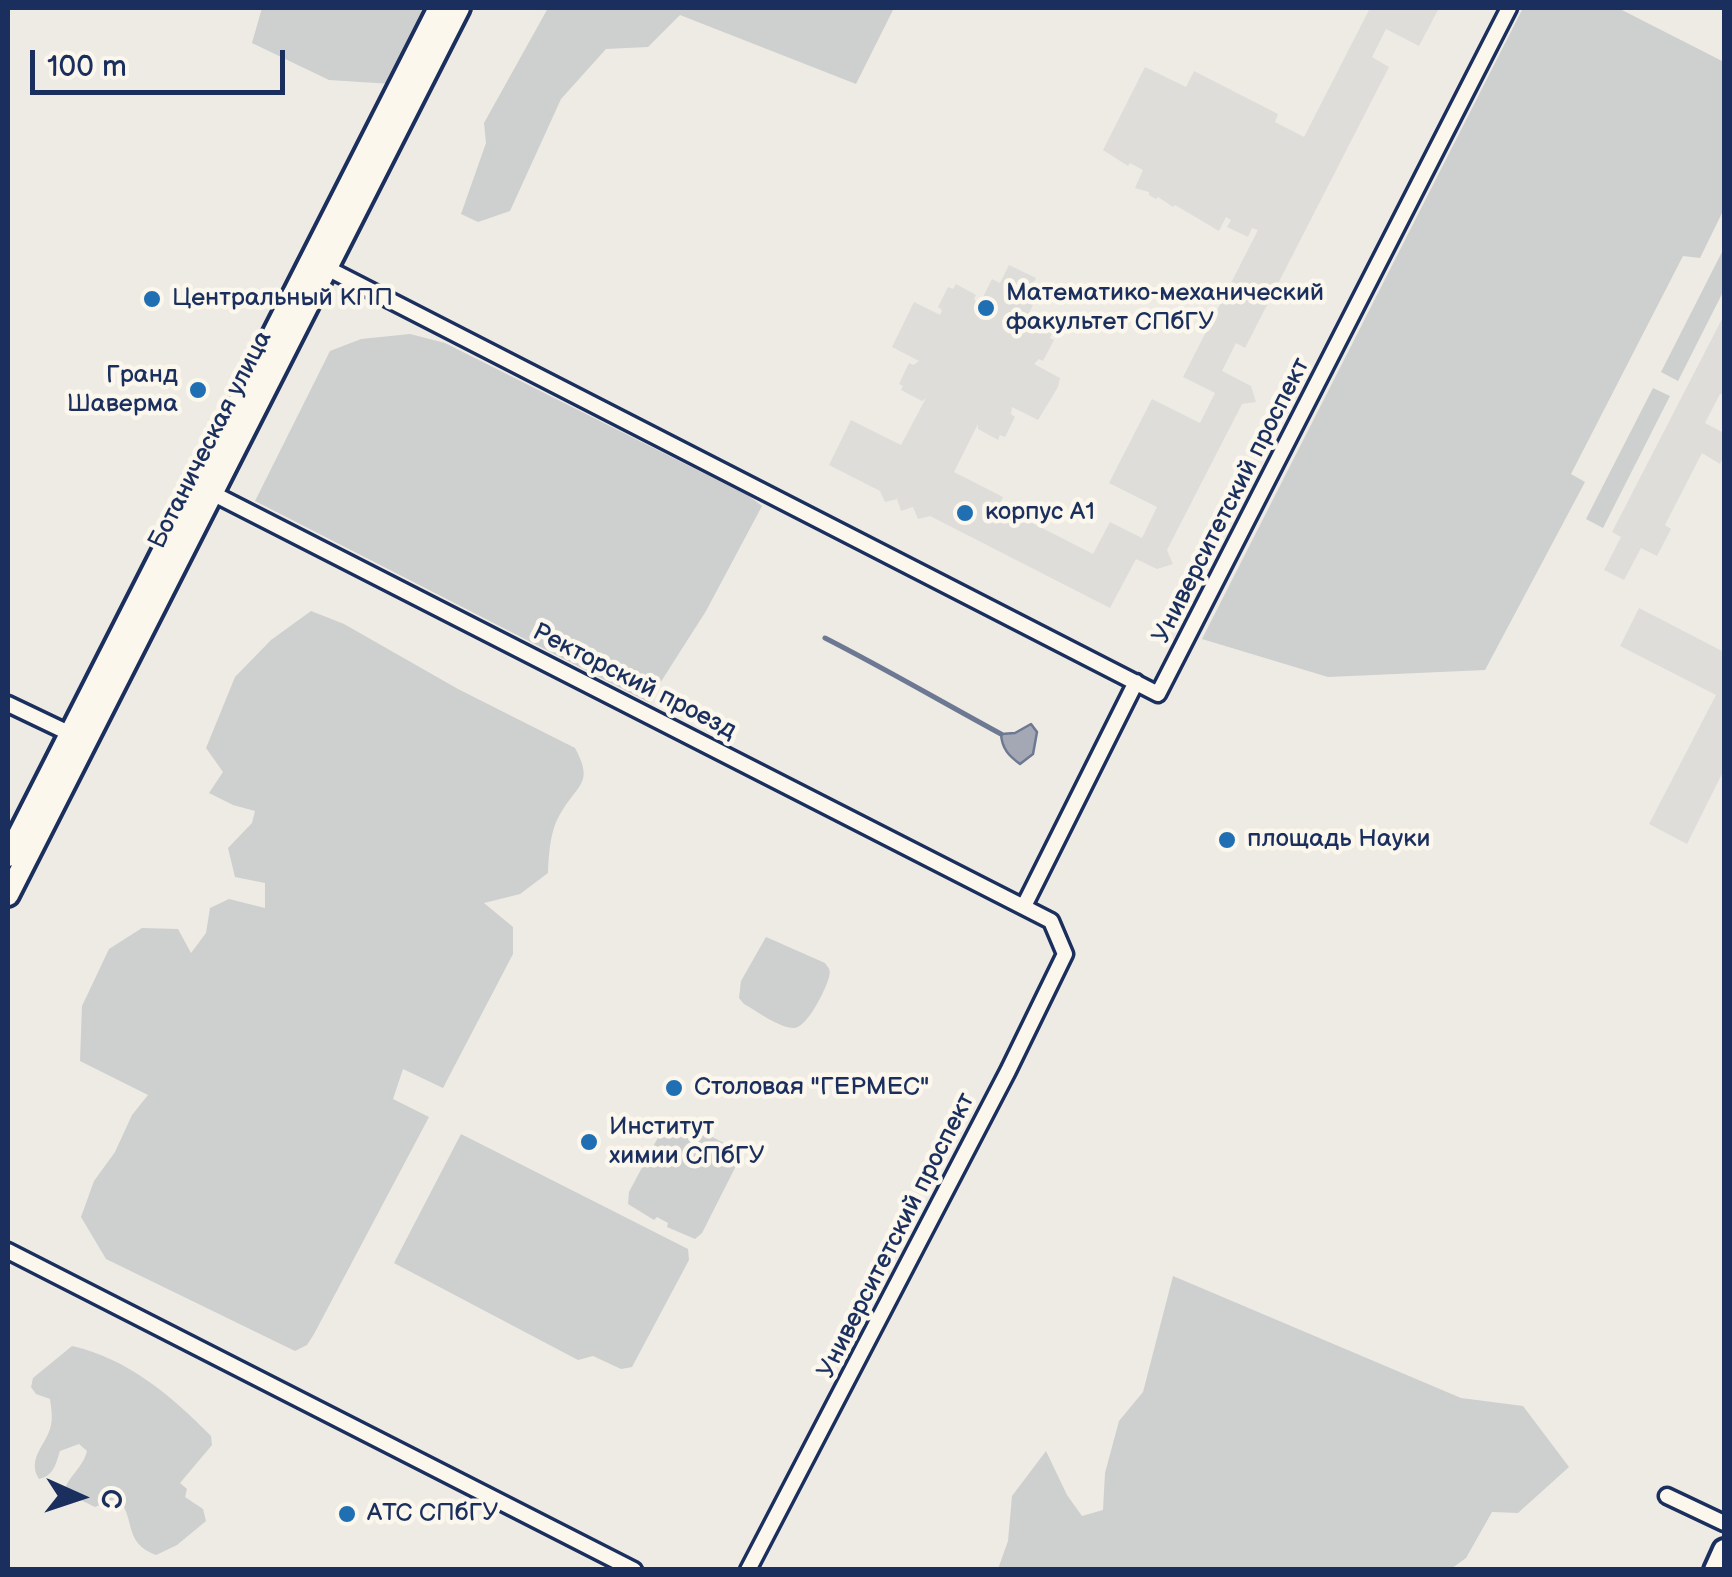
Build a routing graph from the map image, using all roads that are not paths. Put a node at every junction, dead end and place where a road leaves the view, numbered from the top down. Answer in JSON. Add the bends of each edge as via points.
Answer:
{"nodes":[{"id":1,"x":439,"y":8,"type":"edge"},
{"id":2,"x":459,"y":8,"type":"edge"},
{"id":3,"x":1509,"y":8,"type":"edge"},
{"id":4,"x":319,"y":264,"type":"junction"},
{"id":5,"x":204,"y":489,"type":"junction"},
{"id":6,"x":1136,"y":682,"type":"junction"},
{"id":7,"x":8,"y":704,"type":"edge"},
{"id":8,"x":78,"y":738,"type":"junction"},
{"id":9,"x":8,"y":856,"type":"edge"},
{"id":10,"x":8,"y":895,"type":"edge"},
{"id":11,"x":1024,"y":906,"type":"junction"},
{"id":12,"x":1050,"y":921,"type":"joint"},
{"id":13,"x":8,"y":1251,"type":"edge"},
{"id":14,"x":1667,"y":1496,"type":"dead end"},
{"id":15,"x":1724,"y":1523,"type":"edge"},
{"id":16,"x":1724,"y":1550,"type":"edge"},
{"id":17,"x":634,"y":1570,"type":"edge"},
{"id":18,"x":748,"y":1570,"type":"edge"},
{"id":19,"x":1715,"y":1570,"type":"edge"}],
"edges":[{"from":1,"to":4,"type":"street","name":"Ботаническая улица"},
{"from":2,"to":4,"type":"street","name":"Ботаническая улица"},
{"from":3,"to":6,"type":"street","name":"Университетский проспект","via":[[1158,694]]},
{"from":4,"to":5,"type":"street","name":"Ботаническая улица"},
{"from":4,"to":6,"type":"street"},
{"from":5,"to":8,"type":"street","name":"Ботаническая улица"},
{"from":5,"to":11,"type":"street","name":"Ректорский проезд"},
{"from":6,"to":11,"type":"street"},
{"from":7,"to":8,"type":"street"},
{"from":8,"to":9,"type":"street","name":"Ботаническая улица"},
{"from":8,"to":10,"type":"street","name":"Ботаническая улица"},
{"from":11,"to":12,"type":"street","name":"Ректорский проезд"},
{"from":12,"to":18,"type":"street","name":"Университетский проспект","via":[[1065,954]]},
{"from":13,"to":17,"type":"street"},
{"from":14,"to":15,"type":"street"},
{"from":16,"to":19,"type":"street"}]}
